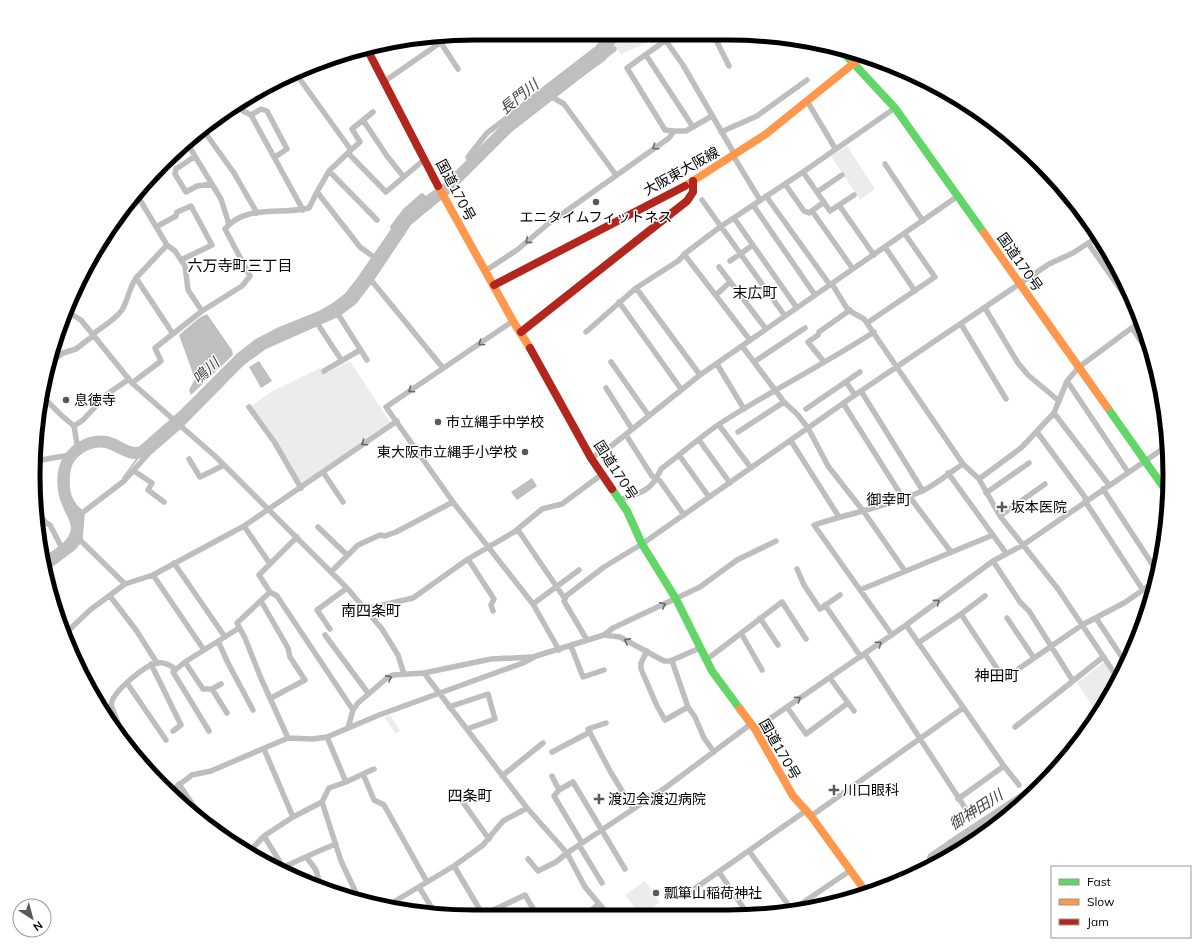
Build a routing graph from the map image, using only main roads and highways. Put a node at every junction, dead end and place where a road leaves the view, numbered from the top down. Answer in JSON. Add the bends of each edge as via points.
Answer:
{"nodes":[{"id":1,"x":369,"y":53,"type":"edge"},
{"id":2,"x":849,"y":57,"type":"edge"},
{"id":3,"x":858,"y":60,"type":"edge"},
{"id":4,"x":855,"y":63,"type":"junction"},
{"id":5,"x":693,"y":181,"type":"junction"},
{"id":6,"x":494,"y":285,"type":"junction"},
{"id":7,"x":521,"y":332,"type":"junction"},
{"id":8,"x":1163,"y":486,"type":"edge"},
{"id":9,"x":864,"y":888,"type":"edge"}],
"edges":[{"from":1,"to":6,"type":"main road","name":"国道170号"},
{"from":2,"to":4,"type":"main road","name":"国道170号"},
{"from":3,"to":4,"type":"main road","name":"大阪東大阪線"},
{"from":4,"to":5,"type":"main road","name":"大阪東大阪線","via":[[734,156]]},
{"from":4,"to":8,"type":"main road","name":"国道170号","via":[[895,108]]},
{"from":5,"to":6,"type":"main road","name":"大阪東大阪線"},
{"from":5,"to":7,"type":"main road","via":[[695,190],[692,197]]},
{"from":6,"to":7,"type":"main road","name":"国道170号"},
{"from":7,"to":9,"type":"main road","name":"国道170号","via":[[601,475],[633,522],[642,544],[676,599],[706,660],[753,727],[793,796]]}]}
